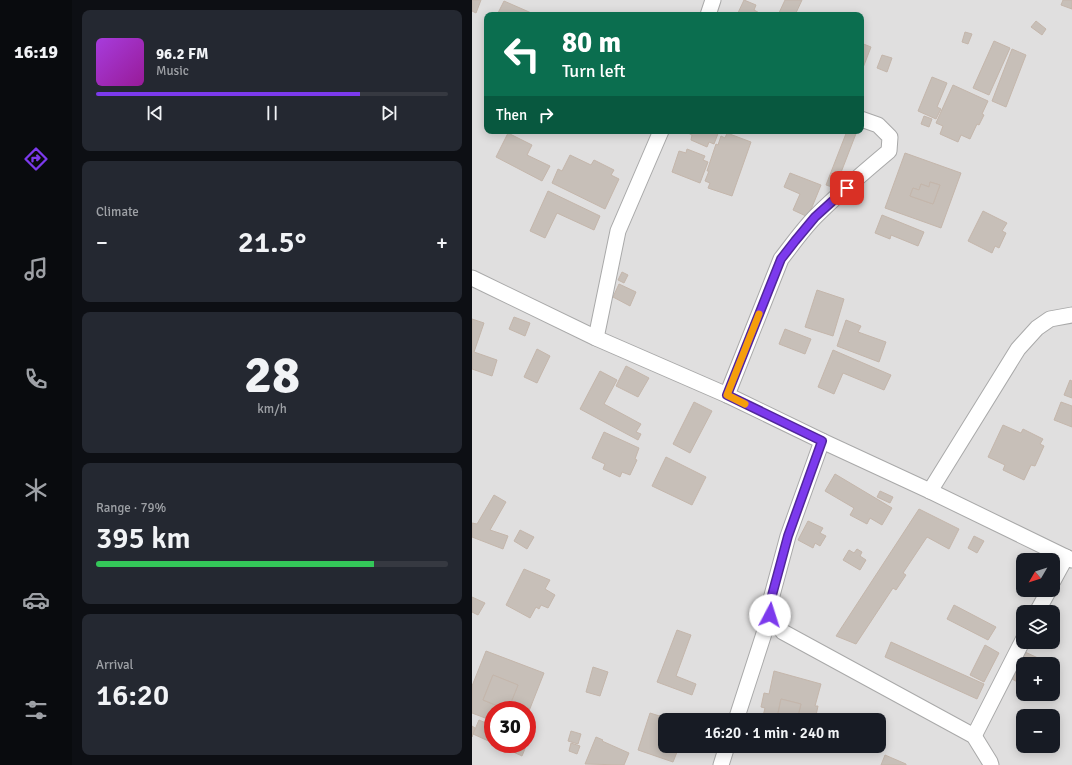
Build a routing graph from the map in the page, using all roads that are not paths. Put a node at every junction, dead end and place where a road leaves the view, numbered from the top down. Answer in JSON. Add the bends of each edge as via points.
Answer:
{"nodes":[{"id":1,"x":713,"y":0,"type":"edge"},
{"id":2,"x":709,"y":12,"type":"edge"},
{"id":3,"x":864,"y":120,"type":"edge"},
{"id":4,"x":660,"y":134,"type":"edge"},
{"id":5,"x":472,"y":278,"type":"edge"},
{"id":6,"x":1072,"y":315,"type":"edge"},
{"id":7,"x":596,"y":338,"type":"junction"},
{"id":8,"x":727,"y":395,"type":"junction"},
{"id":9,"x":822,"y":441,"type":"junction"},
{"id":10,"x":930,"y":491,"type":"junction"},
{"id":11,"x":1069,"y":558,"type":"edge"},
{"id":12,"x":1060,"y":572,"type":"edge"},
{"id":13,"x":770,"y":615,"type":"junction"},
{"id":14,"x":1018,"y":649,"type":"edge"},
{"id":15,"x":738,"y":713,"type":"edge"},
{"id":16,"x":974,"y":736,"type":"junction"},
{"id":17,"x":725,"y":753,"type":"edge"},
{"id":18,"x":721,"y":765,"type":"edge"},
{"id":19,"x":991,"y":765,"type":"edge"}],
"edges":[{"from":1,"to":2,"type":"street"},
{"from":3,"to":8,"type":"street","via":[[878,125],[890,138],[889,151],[815,217],[781,259]]},
{"from":4,"to":7,"type":"street","via":[[618,231]]},
{"from":5,"to":7,"type":"street"},
{"from":6,"to":10,"type":"street","via":[[1050,319],[1037,328],[1018,349]]},
{"from":7,"to":8,"type":"street"},
{"from":8,"to":9,"type":"street"},
{"from":9,"to":10,"type":"street"},
{"from":9,"to":13,"type":"street","via":[[788,536],[771,599]]},
{"from":10,"to":11,"type":"street"},
{"from":11,"to":12,"type":"street"},
{"from":13,"to":15,"type":"street"},
{"from":13,"to":16,"type":"street","via":[[783,632]]},
{"from":14,"to":16,"type":"street"},
{"from":16,"to":19,"type":"street"},
{"from":17,"to":18,"type":"street"}]}
